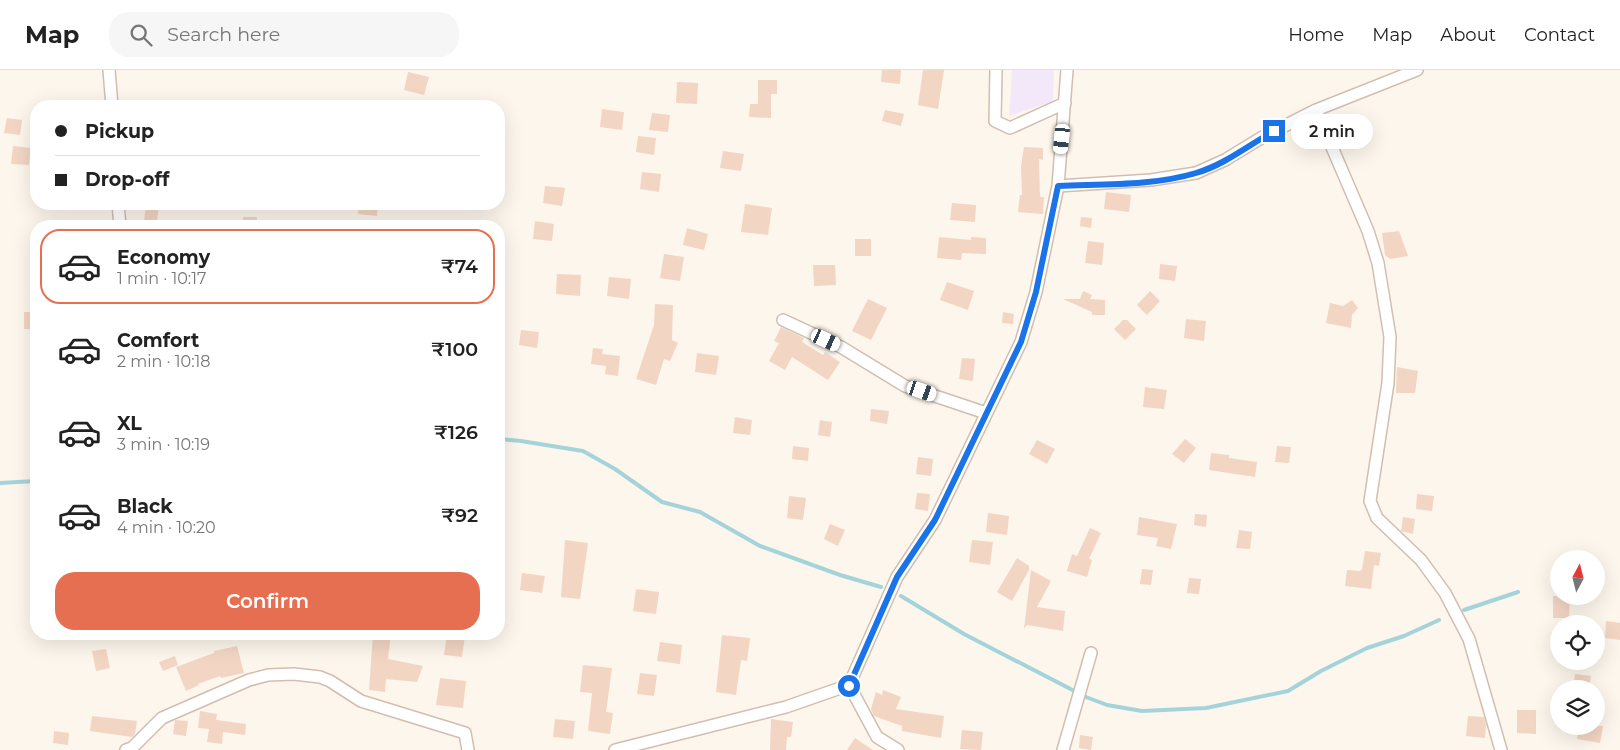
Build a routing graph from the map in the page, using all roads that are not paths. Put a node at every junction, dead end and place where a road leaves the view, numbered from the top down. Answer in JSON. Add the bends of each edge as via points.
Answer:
{"nodes":[{"id":1,"x":109,"y":70,"type":"edge"},
{"id":2,"x":996,"y":70,"type":"edge"},
{"id":3,"x":1067,"y":70,"type":"edge"},
{"id":4,"x":1417,"y":70,"type":"edge"},
{"id":5,"x":112,"y":100,"type":"edge"},
{"id":6,"x":1065,"y":103,"type":"junction"},
{"id":7,"x":1316,"y":110,"type":"junction"},
{"id":8,"x":1058,"y":186,"type":"junction"},
{"id":9,"x":783,"y":320,"type":"dead end"},
{"id":10,"x":986,"y":413,"type":"junction"},
{"id":11,"x":1091,"y":653,"type":"dead end"},
{"id":12,"x":849,"y":686,"type":"junction"},
{"id":13,"x":126,"y":750,"type":"edge"},
{"id":14,"x":468,"y":750,"type":"edge"},
{"id":15,"x":614,"y":750,"type":"edge"},
{"id":16,"x":898,"y":750,"type":"edge"},
{"id":17,"x":1063,"y":750,"type":"edge"},
{"id":18,"x":1502,"y":750,"type":"edge"}],
"edges":[{"from":1,"to":5,"type":"street"},
{"from":2,"to":6,"type":"street","via":[[995,121],[1010,128]]},
{"from":3,"to":6,"type":"street"},
{"from":4,"to":7,"type":"street"},
{"from":6,"to":8,"type":"street"},
{"from":7,"to":8,"type":"street","via":[[1196,173],[1151,180]]},
{"from":7,"to":18,"type":"street","via":[[1368,232],[1378,264],[1390,337],[1388,383],[1370,501],[1377,518],[1420,560],[1445,593],[1469,640]]},
{"from":8,"to":10,"type":"street","via":[[1036,292],[1021,342]]},
{"from":9,"to":10,"type":"street","via":[[840,347],[906,386]]},
{"from":10,"to":12,"type":"street","via":[[935,520],[897,577]]},
{"from":11,"to":17,"type":"street"},
{"from":12,"to":15,"type":"street","via":[[786,708]]},
{"from":12,"to":16,"type":"street","via":[[877,737]]},
{"from":13,"to":14,"type":"street","via":[[162,718],[249,680],[294,674],[330,681],[361,702],[465,733]]}]}
